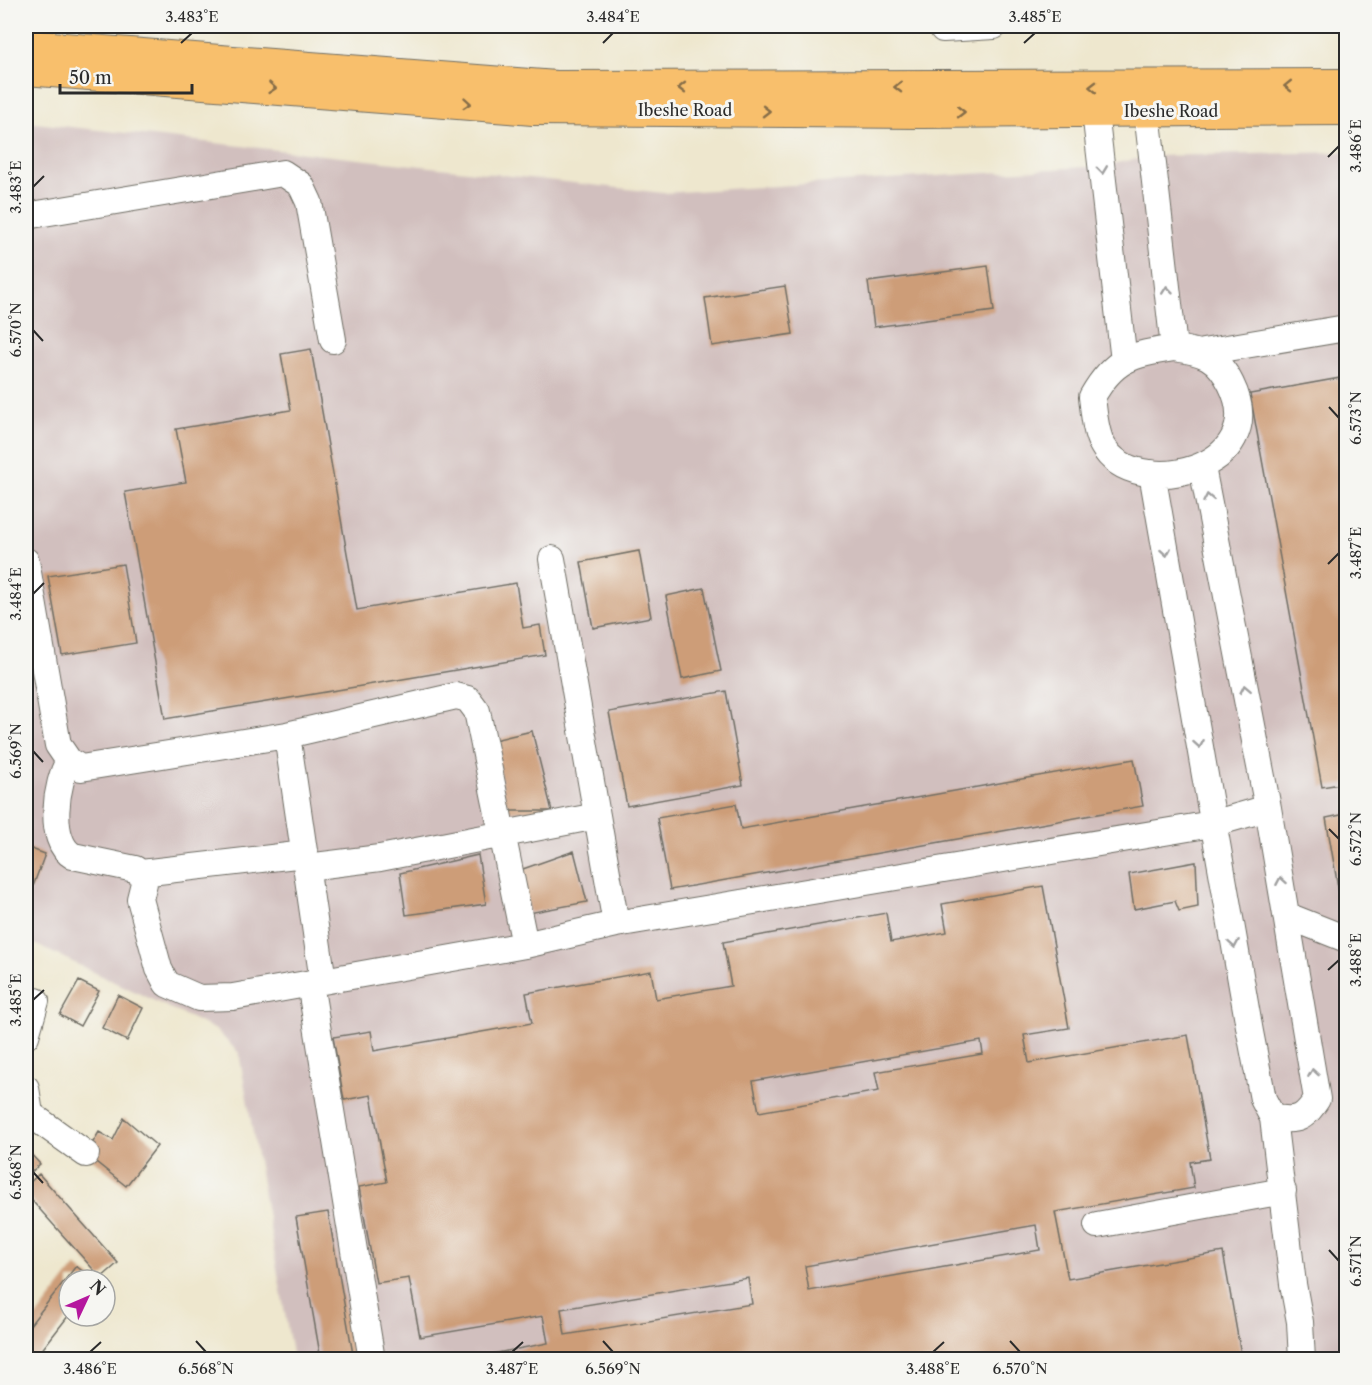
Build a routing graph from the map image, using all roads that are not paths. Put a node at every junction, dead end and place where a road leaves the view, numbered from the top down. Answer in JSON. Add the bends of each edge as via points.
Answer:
{"nodes":[{"id":1,"x":994,"y":26,"type":"edge"},
{"id":2,"x":942,"y":29,"type":"dead end"},
{"id":3,"x":26,"y":46,"type":"edge"},
{"id":4,"x":26,"y":69,"type":"edge"},
{"id":5,"x":1347,"y":85,"type":"edge"},
{"id":6,"x":1347,"y":109,"type":"edge"},
{"id":7,"x":1095,"y":112,"type":"junction"},
{"id":8,"x":1147,"y":112,"type":"junction"},
{"id":9,"x":26,"y":216,"type":"edge"},
{"id":10,"x":1347,"y":328,"type":"edge"},
{"id":11,"x":333,"y":340,"type":"dead end"},
{"id":12,"x":1174,"y":348,"type":"junction"},
{"id":13,"x":1203,"y":352,"type":"junction"},
{"id":14,"x":1124,"y":361,"type":"junction"},
{"id":15,"x":1202,"y":467,"type":"junction"},
{"id":16,"x":1152,"y":473,"type":"junction"},
{"id":17,"x":552,"y":559,"type":"dead end"},
{"id":18,"x":26,"y":561,"type":"edge"},
{"id":19,"x":287,"y":735,"type":"junction"},
{"id":20,"x":69,"y":761,"type":"junction"},
{"id":21,"x":1268,"y":808,"type":"junction"},
{"id":22,"x":597,"y":816,"type":"junction"},
{"id":23,"x":1212,"y":824,"type":"junction"},
{"id":24,"x":501,"y":833,"type":"junction"},
{"id":25,"x":306,"y":861,"type":"junction"},
{"id":26,"x":141,"y":873,"type":"junction"},
{"id":27,"x":1288,"y":916,"type":"junction"},
{"id":28,"x":616,"y":924,"type":"junction"},
{"id":29,"x":1347,"y":939,"type":"edge"},
{"id":30,"x":525,"y":945,"type":"junction"},
{"id":31,"x":317,"y":982,"type":"junction"},
{"id":32,"x":36,"y":1001,"type":"dead end"},
{"id":33,"x":26,"y":1036,"type":"edge"},
{"id":34,"x":26,"y":1088,"type":"edge"},
{"id":35,"x":28,"y":1116,"type":"edge"},
{"id":36,"x":1273,"y":1118,"type":"junction"},
{"id":37,"x":86,"y":1154,"type":"dead end"},
{"id":38,"x":1283,"y":1191,"type":"junction"},
{"id":39,"x":1097,"y":1225,"type":"dead end"},
{"id":40,"x":372,"y":1359,"type":"edge"},
{"id":41,"x":1302,"y":1359,"type":"edge"}],
"edges":[{"from":1,"to":2,"type":"street"},
{"from":5,"to":3,"type":"main road","name":"Ibeshe Road","one_way":true,"via":[[556,87]]},
{"from":4,"to":7,"type":"main road","name":"Ibeshe Road","one_way":true,"via":[[533,109]]},
{"from":6,"to":8,"type":"main road","name":"Ibeshe Road"},
{"from":7,"to":8,"type":"main road","name":"Ibeshe Road"},
{"from":7,"to":14,"type":"street","one_way":true},
{"from":12,"to":8,"type":"street","one_way":true},
{"from":9,"to":11,"type":"street","via":[[283,173],[301,185],[309,202]]},
{"from":10,"to":13,"type":"street"},
{"from":12,"to":13,"type":"street"},
{"from":12,"to":14,"type":"street"},
{"from":13,"to":15,"type":"street","via":[[1225,371],[1238,397],[1241,416],[1236,438]]},
{"from":14,"to":16,"type":"street","via":[[1108,371],[1092,397],[1095,417],[1103,447],[1127,469]]},
{"from":15,"to":16,"type":"street"},
{"from":21,"to":15,"type":"street","one_way":true},
{"from":16,"to":23,"type":"street","one_way":true},
{"from":17,"to":22,"type":"street"},
{"from":18,"to":20,"type":"street","via":[[58,745]]},
{"from":19,"to":20,"type":"street","via":[[81,768]]},
{"from":19,"to":24,"type":"street","via":[[456,696],[468,699],[477,711]]},
{"from":19,"to":25,"type":"street"},
{"from":20,"to":26,"type":"street","via":[[60,775],[56,816],[61,842],[68,853],[135,868]]},
{"from":21,"to":23,"type":"street"},
{"from":27,"to":21,"type":"street","one_way":true},
{"from":22,"to":24,"type":"street"},
{"from":22,"to":28,"type":"street"},
{"from":23,"to":28,"type":"street"},
{"from":23,"to":36,"type":"street","one_way":true,"via":[[1263,1099]]},
{"from":24,"to":25,"type":"street","via":[[380,858]]},
{"from":24,"to":30,"type":"street"},
{"from":25,"to":26,"type":"street"},
{"from":25,"to":31,"type":"street"},
{"from":26,"to":31,"type":"street","via":[[144,920],[167,984],[199,998],[218,999]]},
{"from":27,"to":29,"type":"street"},
{"from":36,"to":27,"type":"street","one_way":true,"via":[[1293,1120],[1306,1115],[1317,1098]]},
{"from":28,"to":30,"type":"street"},
{"from":30,"to":31,"type":"street"},
{"from":31,"to":40,"type":"street"},
{"from":32,"to":33,"type":"street"},
{"from":34,"to":35,"type":"street"},
{"from":35,"to":37,"type":"street"},
{"from":36,"to":38,"type":"street"},
{"from":38,"to":39,"type":"street"},
{"from":38,"to":41,"type":"street"}]}
